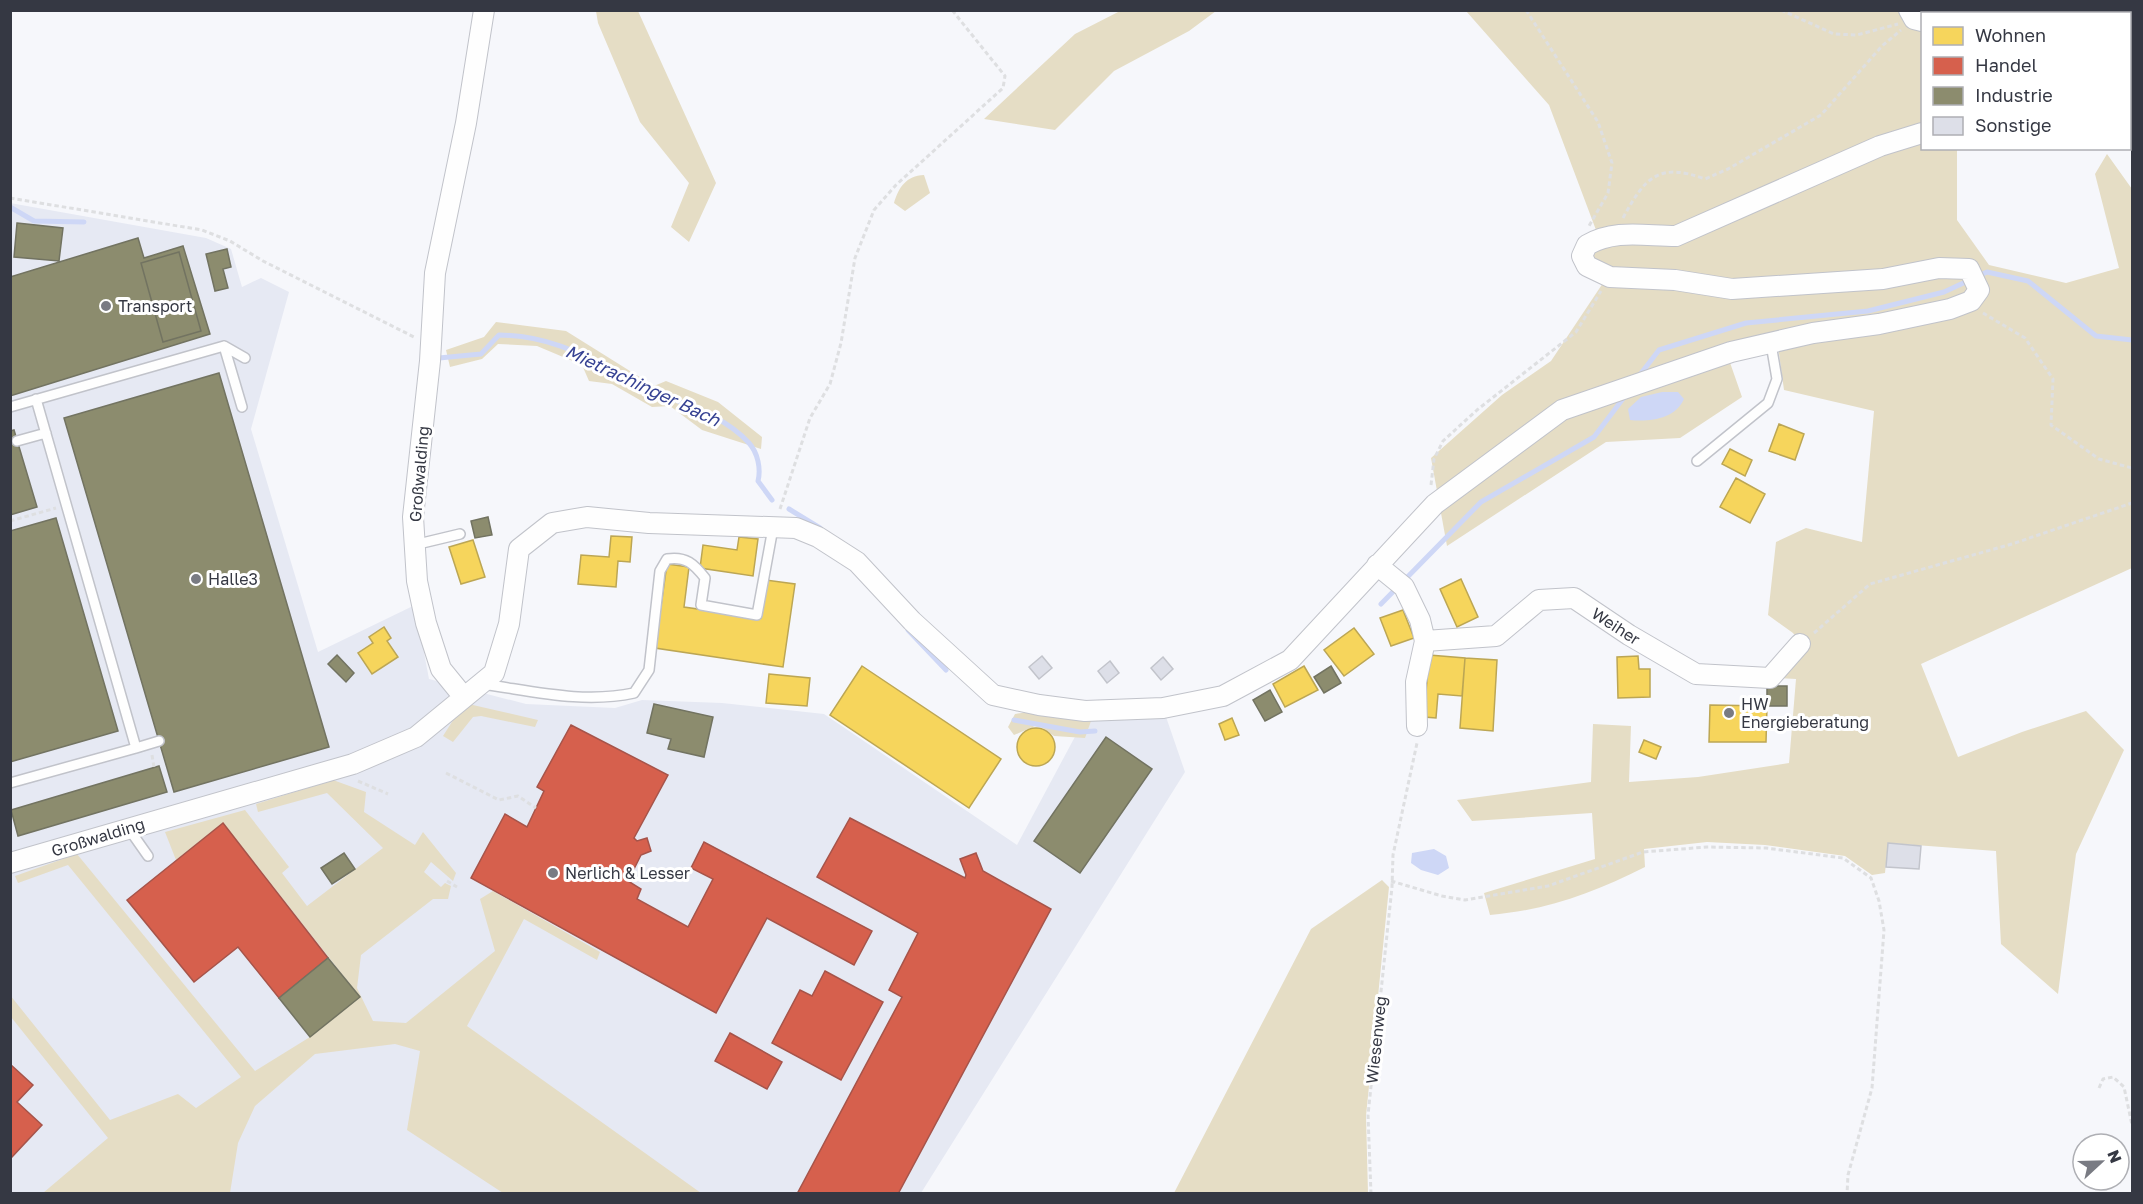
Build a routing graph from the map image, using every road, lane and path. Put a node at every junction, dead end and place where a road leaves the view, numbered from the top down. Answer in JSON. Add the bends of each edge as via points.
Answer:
{"nodes":[{"id":1,"x":484,"y":10,"type":"edge"},
{"id":2,"x":952,"y":10,"type":"edge"},
{"id":3,"x":1526,"y":10,"type":"edge"},
{"id":4,"x":1781,"y":10,"type":"edge"},
{"id":5,"x":1915,"y":17,"type":"edge"},
{"id":6,"x":1921,"y":135,"type":"edge"},
{"id":7,"x":10,"y":198,"type":"edge"},
{"id":8,"x":1616,"y":233,"type":"junction"},
{"id":9,"x":1587,"y":245,"type":"junction"},
{"id":10,"x":1610,"y":277,"type":"junction"},
{"id":11,"x":1975,"y":295,"type":"junction"},
{"id":12,"x":1771,"y":344,"type":"junction"},
{"id":13,"x":224,"y":346,"type":"junction"},
{"id":14,"x":431,"y":346,"type":"junction"},
{"id":15,"x":245,"y":358,"type":"dead end"},
{"id":16,"x":36,"y":399,"type":"junction"},
{"id":17,"x":10,"y":407,"type":"edge"},
{"id":18,"x":242,"y":407,"type":"dead end"},
{"id":19,"x":46,"y":433,"type":"junction"},
{"id":20,"x":17,"y":441,"type":"dead end"},
{"id":21,"x":1697,"y":461,"type":"dead end"},
{"id":22,"x":2133,"y":468,"type":"edge"},
{"id":23,"x":2133,"y":503,"type":"edge"},
{"id":24,"x":1435,"y":504,"type":"junction"},
{"id":25,"x":67,"y":505,"type":"junction"},
{"id":26,"x":10,"y":521,"type":"edge"},
{"id":27,"x":773,"y":528,"type":"junction"},
{"id":28,"x":460,"y":534,"type":"dead end"},
{"id":29,"x":414,"y":545,"type":"junction"},
{"id":30,"x":1391,"y":576,"type":"junction"},
{"id":31,"x":1425,"y":641,"type":"junction"},
{"id":32,"x":1800,"y":644,"type":"joint"},
{"id":33,"x":471,"y":690,"type":"junction"},
{"id":34,"x":1417,"y":726,"type":"joint"},
{"id":35,"x":159,"y":741,"type":"dead end"},
{"id":36,"x":136,"y":748,"type":"junction"},
{"id":37,"x":446,"y":773,"type":"dead end"},
{"id":38,"x":352,"y":778,"type":"dead end"},
{"id":39,"x":10,"y":783,"type":"edge"},
{"id":40,"x":388,"y":794,"type":"dead end"},
{"id":41,"x":536,"y":808,"type":"dead end"},
{"id":42,"x":128,"y":828,"type":"junction"},
{"id":43,"x":148,"y":856,"type":"dead end"},
{"id":44,"x":10,"y":863,"type":"edge"},
{"id":45,"x":447,"y":881,"type":"dead end"},
{"id":46,"x":1391,"y":881,"type":"junction"},
{"id":47,"x":457,"y":887,"type":"dead end"},
{"id":48,"x":2099,"y":1088,"type":"dead end"},
{"id":49,"x":2133,"y":1125,"type":"edge"},
{"id":50,"x":1371,"y":1194,"type":"edge"},
{"id":51,"x":1847,"y":1194,"type":"edge"}],
"edges":[{"from":1,"to":14,"type":"street","name":"Großwalding","via":[[466,123],[435,273]]},
{"from":2,"to":27,"type":"path","via":[[1005,76],[1003,88],[896,185],[874,210],[855,258],[830,384],[810,418]]},
{"from":3,"to":9,"type":"path","via":[[1598,122],[1612,163],[1608,193],[1589,223]]},
{"from":4,"to":5,"type":"path","via":[[1834,34],[1857,35]]},
{"from":5,"to":8,"type":"path","via":[[1882,46],[1821,115],[1705,179],[1680,170],[1660,173],[1644,184]]},
{"from":6,"to":8,"type":"street","via":[[1880,146],[1676,236]]},
{"from":7,"to":14,"type":"path","via":[[202,230]]},
{"from":8,"to":9,"type":"street"},
{"from":9,"to":10,"type":"street","via":[[1582,256],[1587,266]]},
{"from":10,"to":11,"type":"street","via":[[1675,280],[1732,289],[1882,279],[1939,268],[1969,269]]},
{"from":10,"to":24,"type":"path","via":[[1576,332],[1443,441],[1430,481]]},
{"from":11,"to":12,"type":"street","via":[[1950,309]]},
{"from":11,"to":22,"type":"path","via":[[1986,315],[2025,338],[2053,379],[2052,425],[2099,459]]},
{"from":12,"to":21,"type":"lane","via":[[1777,379],[1768,403]]},
{"from":12,"to":24,"type":"street","via":[[1731,352],[1562,410]]},
{"from":13,"to":15,"type":"lane"},
{"from":13,"to":16,"type":"lane"},
{"from":13,"to":18,"type":"lane"},
{"from":14,"to":29,"type":"street","name":"Großwalding","via":[[413,517]]},
{"from":16,"to":17,"type":"lane"},
{"from":16,"to":19,"type":"lane"},
{"from":19,"to":20,"type":"lane"},
{"from":19,"to":25,"type":"lane"},
{"from":23,"to":32,"type":"path","via":[[2012,544],[1870,584]]},
{"from":24,"to":30,"type":"street"},
{"from":25,"to":26,"type":"path"},
{"from":25,"to":36,"type":"lane"},
{"from":27,"to":30,"type":"street","via":[[796,528],[857,562],[912,621],[993,695],[1085,711],[1163,708],[1223,696],[1290,660]]},
{"from":27,"to":33,"type":"street","via":[[587,517],[552,523],[519,549],[509,624],[494,673]]},
{"from":27,"to":33,"type":"lane","via":[[757,615],[701,605],[705,578],[693,564],[679,557],[667,559],[660,571],[649,670],[634,693],[612,698]]},
{"from":28,"to":29,"type":"lane"},
{"from":29,"to":33,"type":"street","name":"Großwalding","via":[[417,581],[441,669]]},
{"from":30,"to":31,"type":"street","via":[[1420,620]]},
{"from":31,"to":32,"type":"street","name":"Weiher","via":[[1496,636],[1539,600],[1574,598],[1696,674],[1770,678]]},
{"from":31,"to":34,"type":"street","via":[[1416,682]]},
{"from":33,"to":42,"type":"street","name":"Großwalding","via":[[416,737],[353,764]]},
{"from":34,"to":46,"type":"path","name":"Wiesenweg"},
{"from":35,"to":36,"type":"lane"},
{"from":36,"to":39,"type":"lane"},
{"from":37,"to":41,"type":"path","via":[[499,800],[518,796]]},
{"from":38,"to":40,"type":"path"},
{"from":42,"to":43,"type":"lane"},
{"from":42,"to":44,"type":"street","name":"Großwalding"},
{"from":45,"to":47,"type":"path"},
{"from":46,"to":50,"type":"path","name":"Wiesenweg","via":[[1368,1115]]},
{"from":46,"to":51,"type":"path","via":[[1465,900],[1548,886],[1643,852],[1766,848],[1843,858],[1871,878],[1880,901],[1884,930],[1872,1088],[1848,1175]]},
{"from":48,"to":49,"type":"path","via":[[2103,1079],[2113,1077],[2124,1087]]}]}
